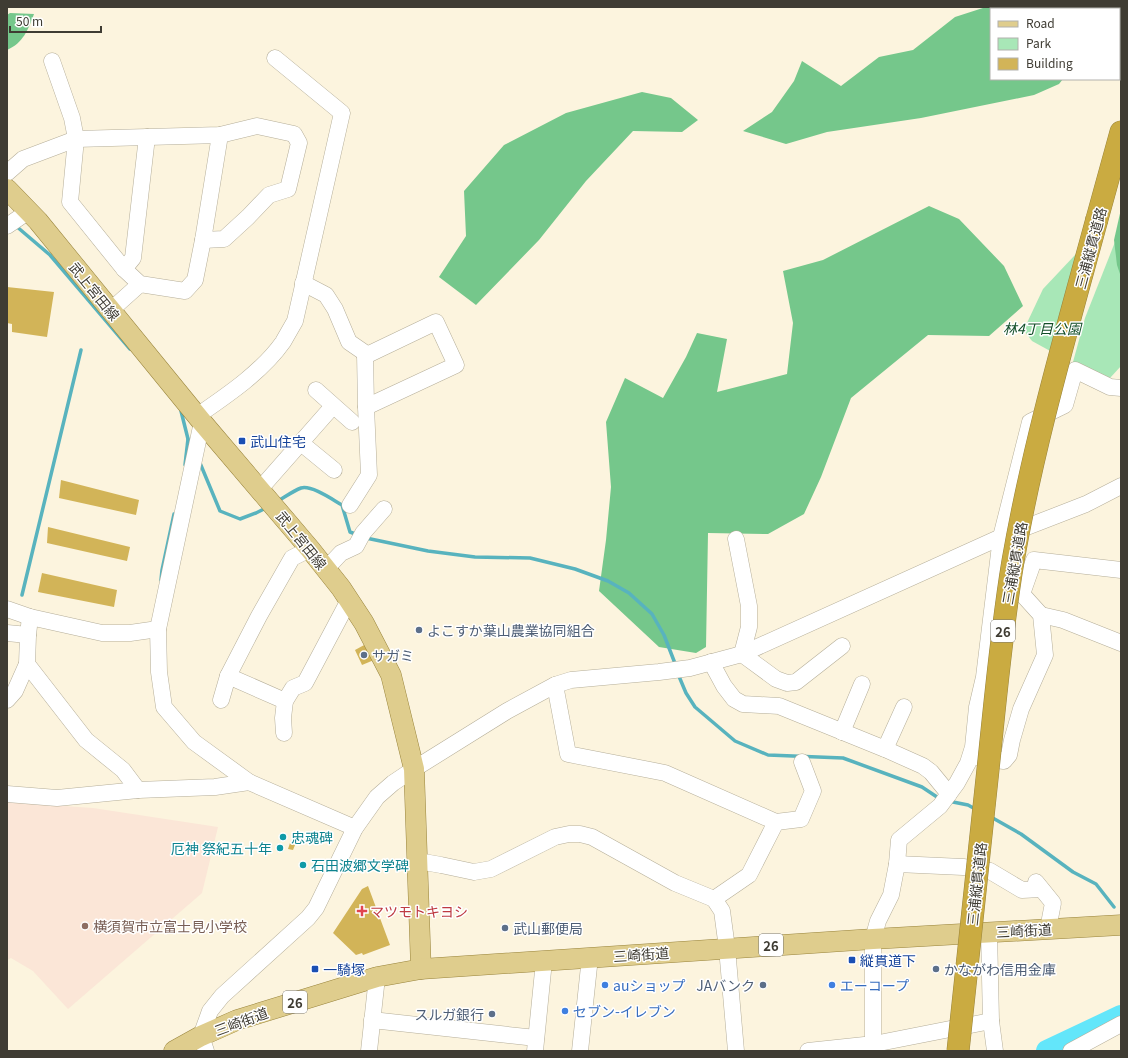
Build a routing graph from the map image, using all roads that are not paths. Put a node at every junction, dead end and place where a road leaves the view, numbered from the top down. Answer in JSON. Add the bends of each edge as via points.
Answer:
{"nodes":[{"id":1,"x":275,"y":58,"type":"dead end"},
{"id":2,"x":52,"y":61,"type":"dead end"},
{"id":3,"x":1121,"y":132,"type":"edge"},
{"id":4,"x":220,"y":135,"type":"junction"},
{"id":5,"x":147,"y":137,"type":"junction"},
{"id":6,"x":76,"y":139,"type":"junction"},
{"id":7,"x":7,"y":173,"type":"edge"},
{"id":8,"x":1121,"y":173,"type":"edge"},
{"id":9,"x":7,"y":189,"type":"edge"},
{"id":10,"x":29,"y":212,"type":"junction"},
{"id":11,"x":1102,"y":221,"type":"junction"},
{"id":12,"x":7,"y":226,"type":"edge"},
{"id":13,"x":203,"y":240,"type":"junction"},
{"id":14,"x":124,"y":269,"type":"junction"},
{"id":15,"x":303,"y":283,"type":"junction"},
{"id":16,"x":140,"y":284,"type":"junction"},
{"id":17,"x":110,"y":310,"type":"junction"},
{"id":18,"x":365,"y":356,"type":"junction"},
{"id":19,"x":1121,"y":388,"type":"edge"},
{"id":20,"x":316,"y":390,"type":"dead end"},
{"id":21,"x":334,"y":406,"type":"junction"},
{"id":22,"x":366,"y":407,"type":"junction"},
{"id":23,"x":199,"y":419,"type":"junction"},
{"id":24,"x":352,"y":422,"type":"dead end"},
{"id":25,"x":301,"y":443,"type":"junction"},
{"id":26,"x":334,"y":470,"type":"dead end"},
{"id":27,"x":1121,"y":486,"type":"edge"},
{"id":28,"x":269,"y":499,"type":"junction"},
{"id":29,"x":350,"y":505,"type":"dead end"},
{"id":30,"x":384,"y":509,"type":"dead end"},
{"id":31,"x":1001,"y":537,"type":"junction"},
{"id":32,"x":736,"y":539,"type":"dead end"},
{"id":33,"x":310,"y":549,"type":"junction"},
{"id":34,"x":326,"y":569,"type":"junction"},
{"id":35,"x":1121,"y":570,"type":"edge"},
{"id":36,"x":996,"y":584,"type":"junction"},
{"id":37,"x":1022,"y":594,"type":"junction"},
{"id":38,"x":349,"y":600,"type":"junction"},
{"id":39,"x":7,"y":609,"type":"edge"},
{"id":40,"x":1041,"y":615,"type":"junction"},
{"id":41,"x":30,"y":617,"type":"junction"},
{"id":42,"x":158,"y":629,"type":"junction"},
{"id":43,"x":7,"y":634,"type":"edge"},
{"id":44,"x":28,"y":635,"type":"junction"},
{"id":45,"x":1121,"y":643,"type":"edge"},
{"id":46,"x":842,"y":646,"type":"dead end"},
{"id":47,"x":742,"y":654,"type":"junction"},
{"id":48,"x":711,"y":662,"type":"junction"},
{"id":49,"x":26,"y":664,"type":"junction"},
{"id":50,"x":228,"y":676,"type":"junction"},
{"id":51,"x":862,"y":684,"type":"dead end"},
{"id":52,"x":555,"y":685,"type":"junction"},
{"id":53,"x":7,"y":700,"type":"edge"},
{"id":54,"x":220,"y":700,"type":"dead end"},
{"id":55,"x":285,"y":701,"type":"junction"},
{"id":56,"x":904,"y":707,"type":"dead end"},
{"id":57,"x":842,"y":732,"type":"junction"},
{"id":58,"x":284,"y":733,"type":"dead end"},
{"id":59,"x":885,"y":749,"type":"junction"},
{"id":60,"x":970,"y":757,"type":"junction"},
{"id":61,"x":802,"y":762,"type":"dead end"},
{"id":62,"x":414,"y":769,"type":"junction"},
{"id":63,"x":249,"y":782,"type":"junction"},
{"id":64,"x":138,"y":790,"type":"junction"},
{"id":65,"x":7,"y":794,"type":"edge"},
{"id":66,"x":949,"y":794,"type":"junction"},
{"id":67,"x":776,"y":822,"type":"junction"},
{"id":68,"x":355,"y":828,"type":"junction"},
{"id":69,"x":418,"y":861,"type":"junction"},
{"id":70,"x":897,"y":864,"type":"junction"},
{"id":71,"x":714,"y":899,"type":"junction"},
{"id":72,"x":1121,"y":925,"type":"edge"},
{"id":73,"x":1048,"y":929,"type":"junction"},
{"id":74,"x":988,"y":932,"type":"junction"},
{"id":75,"x":873,"y":939,"type":"junction"},
{"id":76,"x":727,"y":948,"type":"junction"},
{"id":77,"x":590,"y":957,"type":"junction"},
{"id":78,"x":544,"y":960,"type":"junction"},
{"id":79,"x":421,"y":969,"type":"junction"},
{"id":80,"x":376,"y":977,"type":"junction"},
{"id":81,"x":372,"y":1020,"type":"junction"},
{"id":82,"x":991,"y":1021,"type":"junction"},
{"id":83,"x":1121,"y":1024,"type":"edge"},
{"id":84,"x":204,"y":1044,"type":"edge"},
{"id":85,"x":535,"y":1044,"type":"edge"},
{"id":86,"x":873,"y":1048,"type":"edge"},
{"id":87,"x":1080,"y":1049,"type":"edge"},
{"id":88,"x":174,"y":1051,"type":"edge"},
{"id":89,"x":369,"y":1051,"type":"edge"},
{"id":90,"x":580,"y":1051,"type":"edge"},
{"id":91,"x":736,"y":1051,"type":"edge"},
{"id":92,"x":808,"y":1051,"type":"edge"},
{"id":93,"x":958,"y":1051,"type":"edge"},
{"id":94,"x":965,"y":1051,"type":"edge"},
{"id":95,"x":995,"y":1051,"type":"edge"}],
"edges":[{"from":1,"to":15,"type":"street","via":[[342,113]]},
{"from":2,"to":6,"type":"street","via":[[72,118]]},
{"from":3,"to":11,"type":"highway","name":"三浦縦貫道路","number":"26"},
{"from":4,"to":5,"type":"street"},
{"from":4,"to":13,"type":"street"},
{"from":4,"to":13,"type":"street","via":[[257,126],[294,134],[299,143],[288,189],[268,195],[224,239]]},
{"from":5,"to":6,"type":"street"},
{"from":5,"to":14,"type":"street","via":[[133,258]]},
{"from":6,"to":7,"type":"street","via":[[23,159]]},
{"from":6,"to":14,"type":"street","via":[[70,202]]},
{"from":8,"to":11,"type":"highway","name":"三浦縦貫道路","number":"26"},
{"from":9,"to":10,"type":"main road","name":"武上宮田線"},
{"from":10,"to":12,"type":"street"},
{"from":10,"to":17,"type":"main road","name":"武上宮田線"},
{"from":11,"to":93,"type":"highway","name":"三浦縦貫道路","number":"26","bridge":true,"via":[[1056,371],[1036,450],[1011,574],[998,670]]},
{"from":11,"to":94,"type":"highway","name":"三浦縦貫道路","number":"26","via":[[1042,452],[1021,560],[1005,671]]},
{"from":13,"to":16,"type":"street","via":[[195,280],[185,291]]},
{"from":14,"to":16,"type":"street"},
{"from":15,"to":18,"type":"street","via":[[326,295],[349,342],[365,353]]},
{"from":15,"to":23,"type":"street","via":[[295,321],[282,343],[262,366]]},
{"from":16,"to":17,"type":"street"},
{"from":17,"to":23,"type":"main road","name":"武上宮田線"},
{"from":18,"to":22,"type":"street"},
{"from":18,"to":22,"type":"street","via":[[436,322],[456,364]]},
{"from":19,"to":31,"type":"street","via":[[1110,387],[1075,370],[1065,406],[1030,422]]},
{"from":20,"to":21,"type":"street"},
{"from":21,"to":24,"type":"street"},
{"from":21,"to":25,"type":"street"},
{"from":22,"to":29,"type":"street","via":[[369,475]]},
{"from":23,"to":28,"type":"main road","name":"武上宮田線"},
{"from":23,"to":42,"type":"street"},
{"from":25,"to":26,"type":"street"},
{"from":25,"to":28,"type":"street"},
{"from":27,"to":31,"type":"street","via":[[1086,504]]},
{"from":28,"to":33,"type":"main road","name":"武上宮田線"},
{"from":30,"to":34,"type":"street","via":[[360,540],[341,553]]},
{"from":31,"to":36,"type":"street"},
{"from":31,"to":47,"type":"street"},
{"from":32,"to":47,"type":"street","via":[[749,606],[749,627]]},
{"from":33,"to":34,"type":"main road","name":"武上宮田線"},
{"from":33,"to":50,"type":"street","via":[[292,558]]},
{"from":34,"to":38,"type":"main road","name":"武上宮田線"},
{"from":35,"to":37,"type":"street","via":[[1034,560]]},
{"from":36,"to":37,"type":"street"},
{"from":36,"to":60,"type":"street"},
{"from":37,"to":40,"type":"street"},
{"from":38,"to":55,"type":"street","via":[[305,683],[293,688]]},
{"from":38,"to":62,"type":"main road","name":"武上宮田線","via":[[391,675]]},
{"from":39,"to":41,"type":"street"},
{"from":40,"to":45,"type":"street","via":[[1064,620]]},
{"from":40,"to":60,"type":"street","via":[[1046,655],[1021,709],[1009,755],[1004,761]]},
{"from":41,"to":42,"type":"street","via":[[102,633]]},
{"from":41,"to":44,"type":"street"},
{"from":42,"to":63,"type":"street","via":[[159,672],[164,707],[194,742]]},
{"from":43,"to":44,"type":"street"},
{"from":44,"to":49,"type":"street"},
{"from":46,"to":47,"type":"street","via":[[796,682],[787,683],[776,679]]},
{"from":47,"to":48,"type":"street"},
{"from":48,"to":52,"type":"street","via":[[690,668],[571,680]]},
{"from":48,"to":57,"type":"street","via":[[724,686],[734,699],[743,704],[779,706]]},
{"from":49,"to":53,"type":"street","via":[[15,691]]},
{"from":49,"to":64,"type":"street","via":[[86,740],[123,770]]},
{"from":50,"to":54,"type":"street"},
{"from":50,"to":55,"type":"street"},
{"from":51,"to":57,"type":"street"},
{"from":52,"to":62,"type":"street","via":[[507,711]]},
{"from":52,"to":67,"type":"street","via":[[568,754],[665,774]]},
{"from":55,"to":58,"type":"street"},
{"from":56,"to":59,"type":"street"},
{"from":57,"to":59,"type":"street"},
{"from":59,"to":66,"type":"street","via":[[923,766]]},
{"from":60,"to":66,"type":"street"},
{"from":61,"to":67,"type":"street","via":[[813,792],[801,819]]},
{"from":62,"to":68,"type":"street","via":[[377,797]]},
{"from":62,"to":69,"type":"main road","name":"武上宮田線"},
{"from":63,"to":64,"type":"street","via":[[215,787]]},
{"from":63,"to":68,"type":"street"},
{"from":64,"to":65,"type":"street","via":[[57,798]]},
{"from":66,"to":70,"type":"street","via":[[940,806],[899,840]]},
{"from":67,"to":71,"type":"street","via":[[749,875]]},
{"from":68,"to":84,"type":"street","via":[[316,908],[222,996],[210,1011]]},
{"from":69,"to":71,"type":"street","via":[[474,872],[491,869],[555,837],[580,834],[592,837],[675,883]]},
{"from":69,"to":79,"type":"main road","name":"武上宮田線"},
{"from":70,"to":73,"type":"street","via":[[990,871],[1022,890],[1038,886],[1053,903]]},
{"from":70,"to":75,"type":"street","via":[[890,895]]},
{"from":71,"to":76,"type":"street","via":[[722,911]]},
{"from":72,"to":73,"type":"main road","name":"三崎街道","number":"26"},
{"from":73,"to":74,"type":"main road","name":"三崎街道","number":"26"},
{"from":74,"to":75,"type":"main road","name":"三崎街道","number":"26"},
{"from":74,"to":82,"type":"street"},
{"from":75,"to":76,"type":"main road","name":"三崎街道","number":"26"},
{"from":75,"to":86,"type":"street"},
{"from":76,"to":77,"type":"main road","name":"三崎街道","number":"26"},
{"from":76,"to":91,"type":"street"},
{"from":77,"to":78,"type":"main road","name":"三崎街道","number":"26"},
{"from":77,"to":90,"type":"street"},
{"from":78,"to":79,"type":"main road","name":"三崎街道","number":"26"},
{"from":78,"to":85,"type":"street"},
{"from":79,"to":80,"type":"main road","name":"三崎街道","number":"26"},
{"from":80,"to":81,"type":"street"},
{"from":80,"to":84,"type":"main road","name":"三崎街道","number":"26","via":[[237,1020]]},
{"from":81,"to":85,"type":"street"},
{"from":81,"to":89,"type":"street"},
{"from":82,"to":86,"type":"street"},
{"from":82,"to":95,"type":"street"},
{"from":83,"to":87,"type":"street"},
{"from":84,"to":88,"type":"main road","name":"三崎街道","number":"26"},
{"from":86,"to":92,"type":"street"}]}
